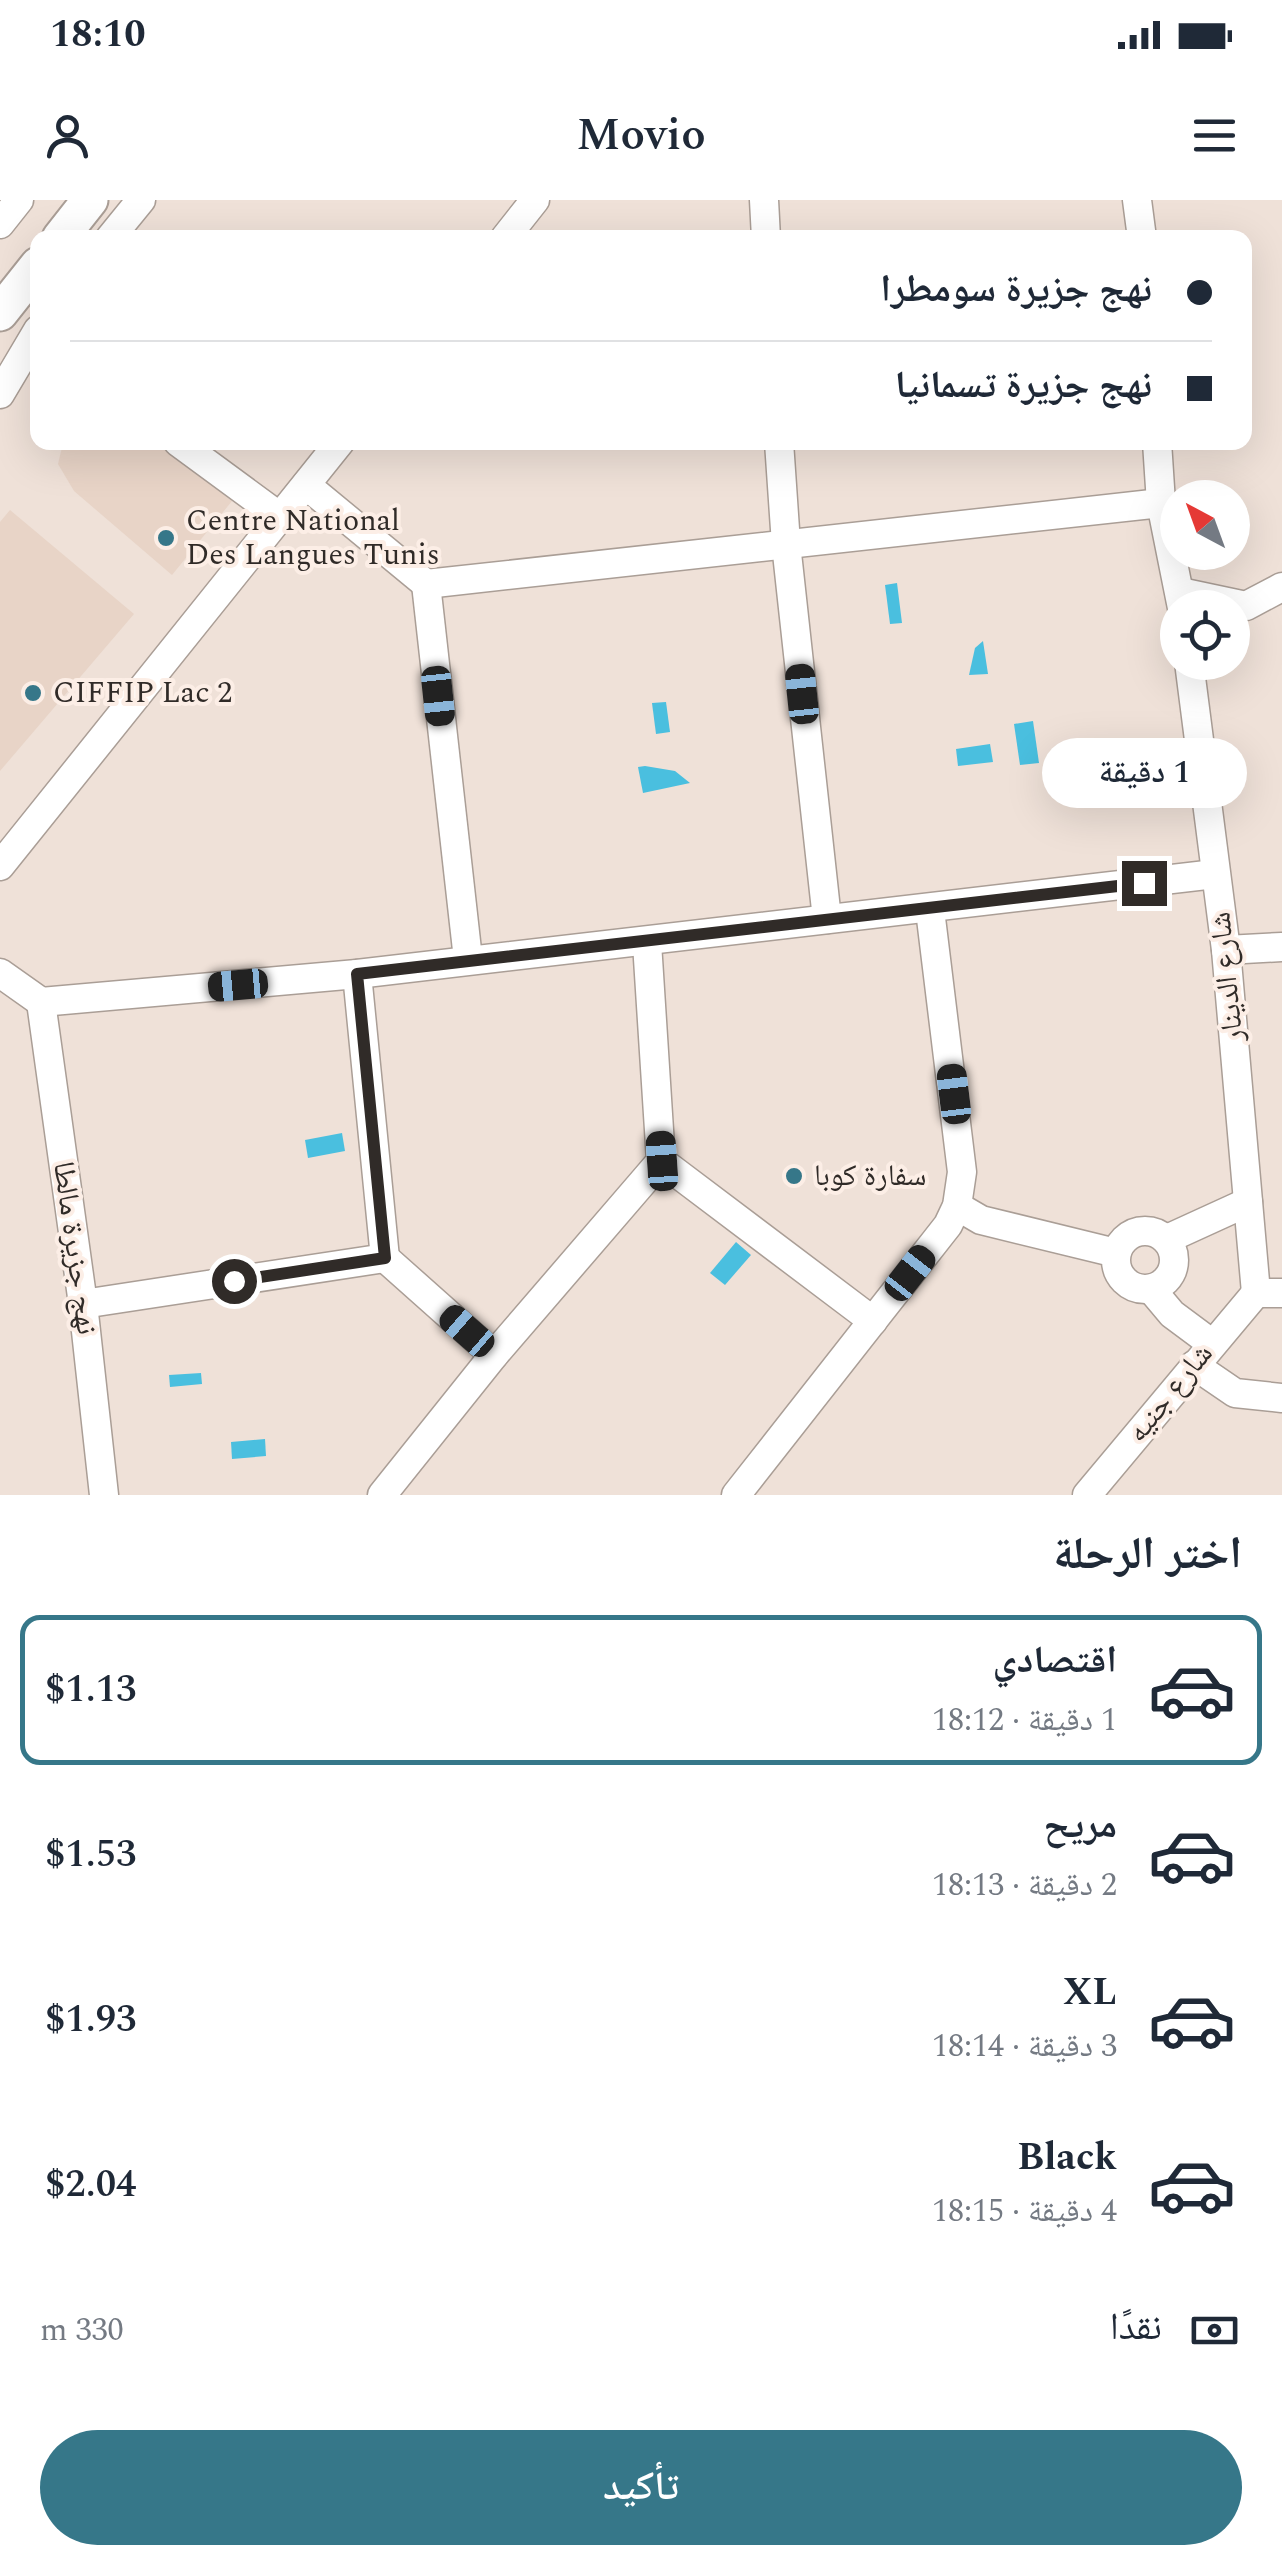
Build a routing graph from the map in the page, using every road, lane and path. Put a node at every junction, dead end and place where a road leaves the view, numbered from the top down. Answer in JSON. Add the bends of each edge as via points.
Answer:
{"nodes":[{"id":1,"x":20,"y":200,"type":"edge"},
{"id":2,"x":90,"y":200,"type":"edge"},
{"id":3,"x":141,"y":200,"type":"edge"},
{"id":4,"x":535,"y":200,"type":"edge"},
{"id":5,"x":764,"y":200,"type":"edge"},
{"id":6,"x":1137,"y":200,"type":"edge"},
{"id":7,"x":0,"y":224,"type":"edge"},
{"id":8,"x":66,"y":230,"type":"edge"},
{"id":9,"x":117,"y":230,"type":"edge"},
{"id":10,"x":511,"y":230,"type":"edge"},
{"id":11,"x":766,"y":230,"type":"edge"},
{"id":12,"x":1141,"y":230,"type":"edge"},
{"id":13,"x":30,"y":275,"type":"edge"},
{"id":14,"x":0,"y":313,"type":"edge"},
{"id":15,"x":30,"y":346,"type":"edge"},
{"id":16,"x":0,"y":394,"type":"edge"},
{"id":17,"x":189,"y":450,"type":"edge"},
{"id":18,"x":334,"y":450,"type":"edge"},
{"id":19,"x":780,"y":450,"type":"edge"},
{"id":20,"x":1157,"y":450,"type":"edge"},
{"id":21,"x":306,"y":486,"type":"junction"},
{"id":22,"x":1160,"y":503,"type":"joint"},
{"id":23,"x":280,"y":517,"type":"junction"},
{"id":24,"x":786,"y":544,"type":"junction"},
{"id":25,"x":426,"y":584,"type":"junction"},
{"id":26,"x":1282,"y":587,"type":"edge"},
{"id":27,"x":1250,"y":604,"type":"edge"},
{"id":28,"x":1190,"y":680,"type":"edge"},
{"id":29,"x":0,"y":866,"type":"edge"},
{"id":30,"x":1215,"y":874,"type":"junction"},
{"id":31,"x":930,"y":910,"type":"junction"},
{"id":32,"x":827,"y":919,"type":"junction"},
{"id":33,"x":647,"y":942,"type":"junction"},
{"id":34,"x":1282,"y":946,"type":"edge"},
{"id":35,"x":1226,"y":950,"type":"junction"},
{"id":36,"x":468,"y":959,"type":"junction"},
{"id":37,"x":0,"y":973,"type":"edge"},
{"id":38,"x":357,"y":974,"type":"junction"},
{"id":39,"x":41,"y":1002,"type":"junction"},
{"id":40,"x":662,"y":1161,"type":"junction"},
{"id":41,"x":1248,"y":1202,"type":"junction"},
{"id":42,"x":958,"y":1206,"type":"junction"},
{"id":43,"x":1167,"y":1239,"type":"junction"},
{"id":44,"x":1116,"y":1253,"type":"junction"},
{"id":45,"x":385,"y":1258,"type":"junction"},
{"id":46,"x":1151,"y":1289,"type":"junction"},
{"id":47,"x":1269,"y":1293,"type":"edge"},
{"id":48,"x":83,"y":1304,"type":"junction"},
{"id":49,"x":872,"y":1321,"type":"junction"},
{"id":50,"x":1202,"y":1354,"type":"junction"},
{"id":51,"x":494,"y":1355,"type":"junction"},
{"id":52,"x":1282,"y":1398,"type":"edge"},
{"id":53,"x":104,"y":1495,"type":"edge"},
{"id":54,"x":382,"y":1495,"type":"edge"},
{"id":55,"x":736,"y":1495,"type":"edge"},
{"id":56,"x":1087,"y":1495,"type":"edge"}],
"edges":[{"from":1,"to":7,"type":"street"},
{"from":2,"to":8,"type":"main road"},
{"from":3,"to":9,"type":"street"},
{"from":4,"to":10,"type":"street"},
{"from":5,"to":11,"type":"street"},
{"from":6,"to":12,"type":"street"},
{"from":13,"to":14,"type":"main road"},
{"from":15,"to":16,"type":"street"},
{"from":17,"to":23,"type":"street"},
{"from":18,"to":21,"type":"street"},
{"from":19,"to":24,"type":"street"},
{"from":20,"to":22,"type":"street"},
{"from":21,"to":23,"type":"street"},
{"from":21,"to":25,"type":"street"},
{"from":22,"to":24,"type":"street"},
{"from":23,"to":29,"type":"street"},
{"from":24,"to":25,"type":"street"},
{"from":24,"to":32,"type":"street"},
{"from":25,"to":36,"type":"street"},
{"from":26,"to":27,"type":"street"},
{"from":28,"to":30,"type":"street","name":"شارع الدينار"},
{"from":30,"to":31,"type":"street"},
{"from":30,"to":35,"type":"street","name":"شارع الدينار"},
{"from":31,"to":32,"type":"street"},
{"from":31,"to":42,"type":"street","via":[[962,1172]]},
{"from":32,"to":33,"type":"street"},
{"from":33,"to":36,"type":"street"},
{"from":33,"to":40,"type":"street"},
{"from":34,"to":35,"type":"street"},
{"from":35,"to":41,"type":"street","name":"شارع الدينار"},
{"from":36,"to":38,"type":"street"},
{"from":37,"to":39,"type":"street"},
{"from":38,"to":39,"type":"street"},
{"from":38,"to":45,"type":"street"},
{"from":39,"to":48,"type":"street","name":"نهج جزيرة مالطا"},
{"from":40,"to":49,"type":"street"},
{"from":40,"to":51,"type":"street"},
{"from":41,"to":43,"type":"street"},
{"from":41,"to":47,"type":"street","name":"شارع الدينار"},
{"from":42,"to":44,"type":"street","via":[[981,1220]]},
{"from":42,"to":49,"type":"street"},
{"from":43,"to":44,"type":"street","via":[[1144,1230],[1131,1233]]},
{"from":43,"to":46,"type":"street","via":[[1174,1250],[1171,1274]]},
{"from":44,"to":46,"type":"street","via":[[1128,1284]]},
{"from":45,"to":48,"type":"street"},
{"from":45,"to":51,"type":"street"},
{"from":46,"to":50,"type":"street"},
{"from":47,"to":50,"type":"street","name":"شارع جنيه"},
{"from":48,"to":53,"type":"street","name":"نهج جزيرة مالطا"},
{"from":49,"to":55,"type":"street"},
{"from":50,"to":52,"type":"street","via":[[1235,1393]]},
{"from":50,"to":56,"type":"street","name":"شارع جنيه"},
{"from":51,"to":54,"type":"street"}]}
